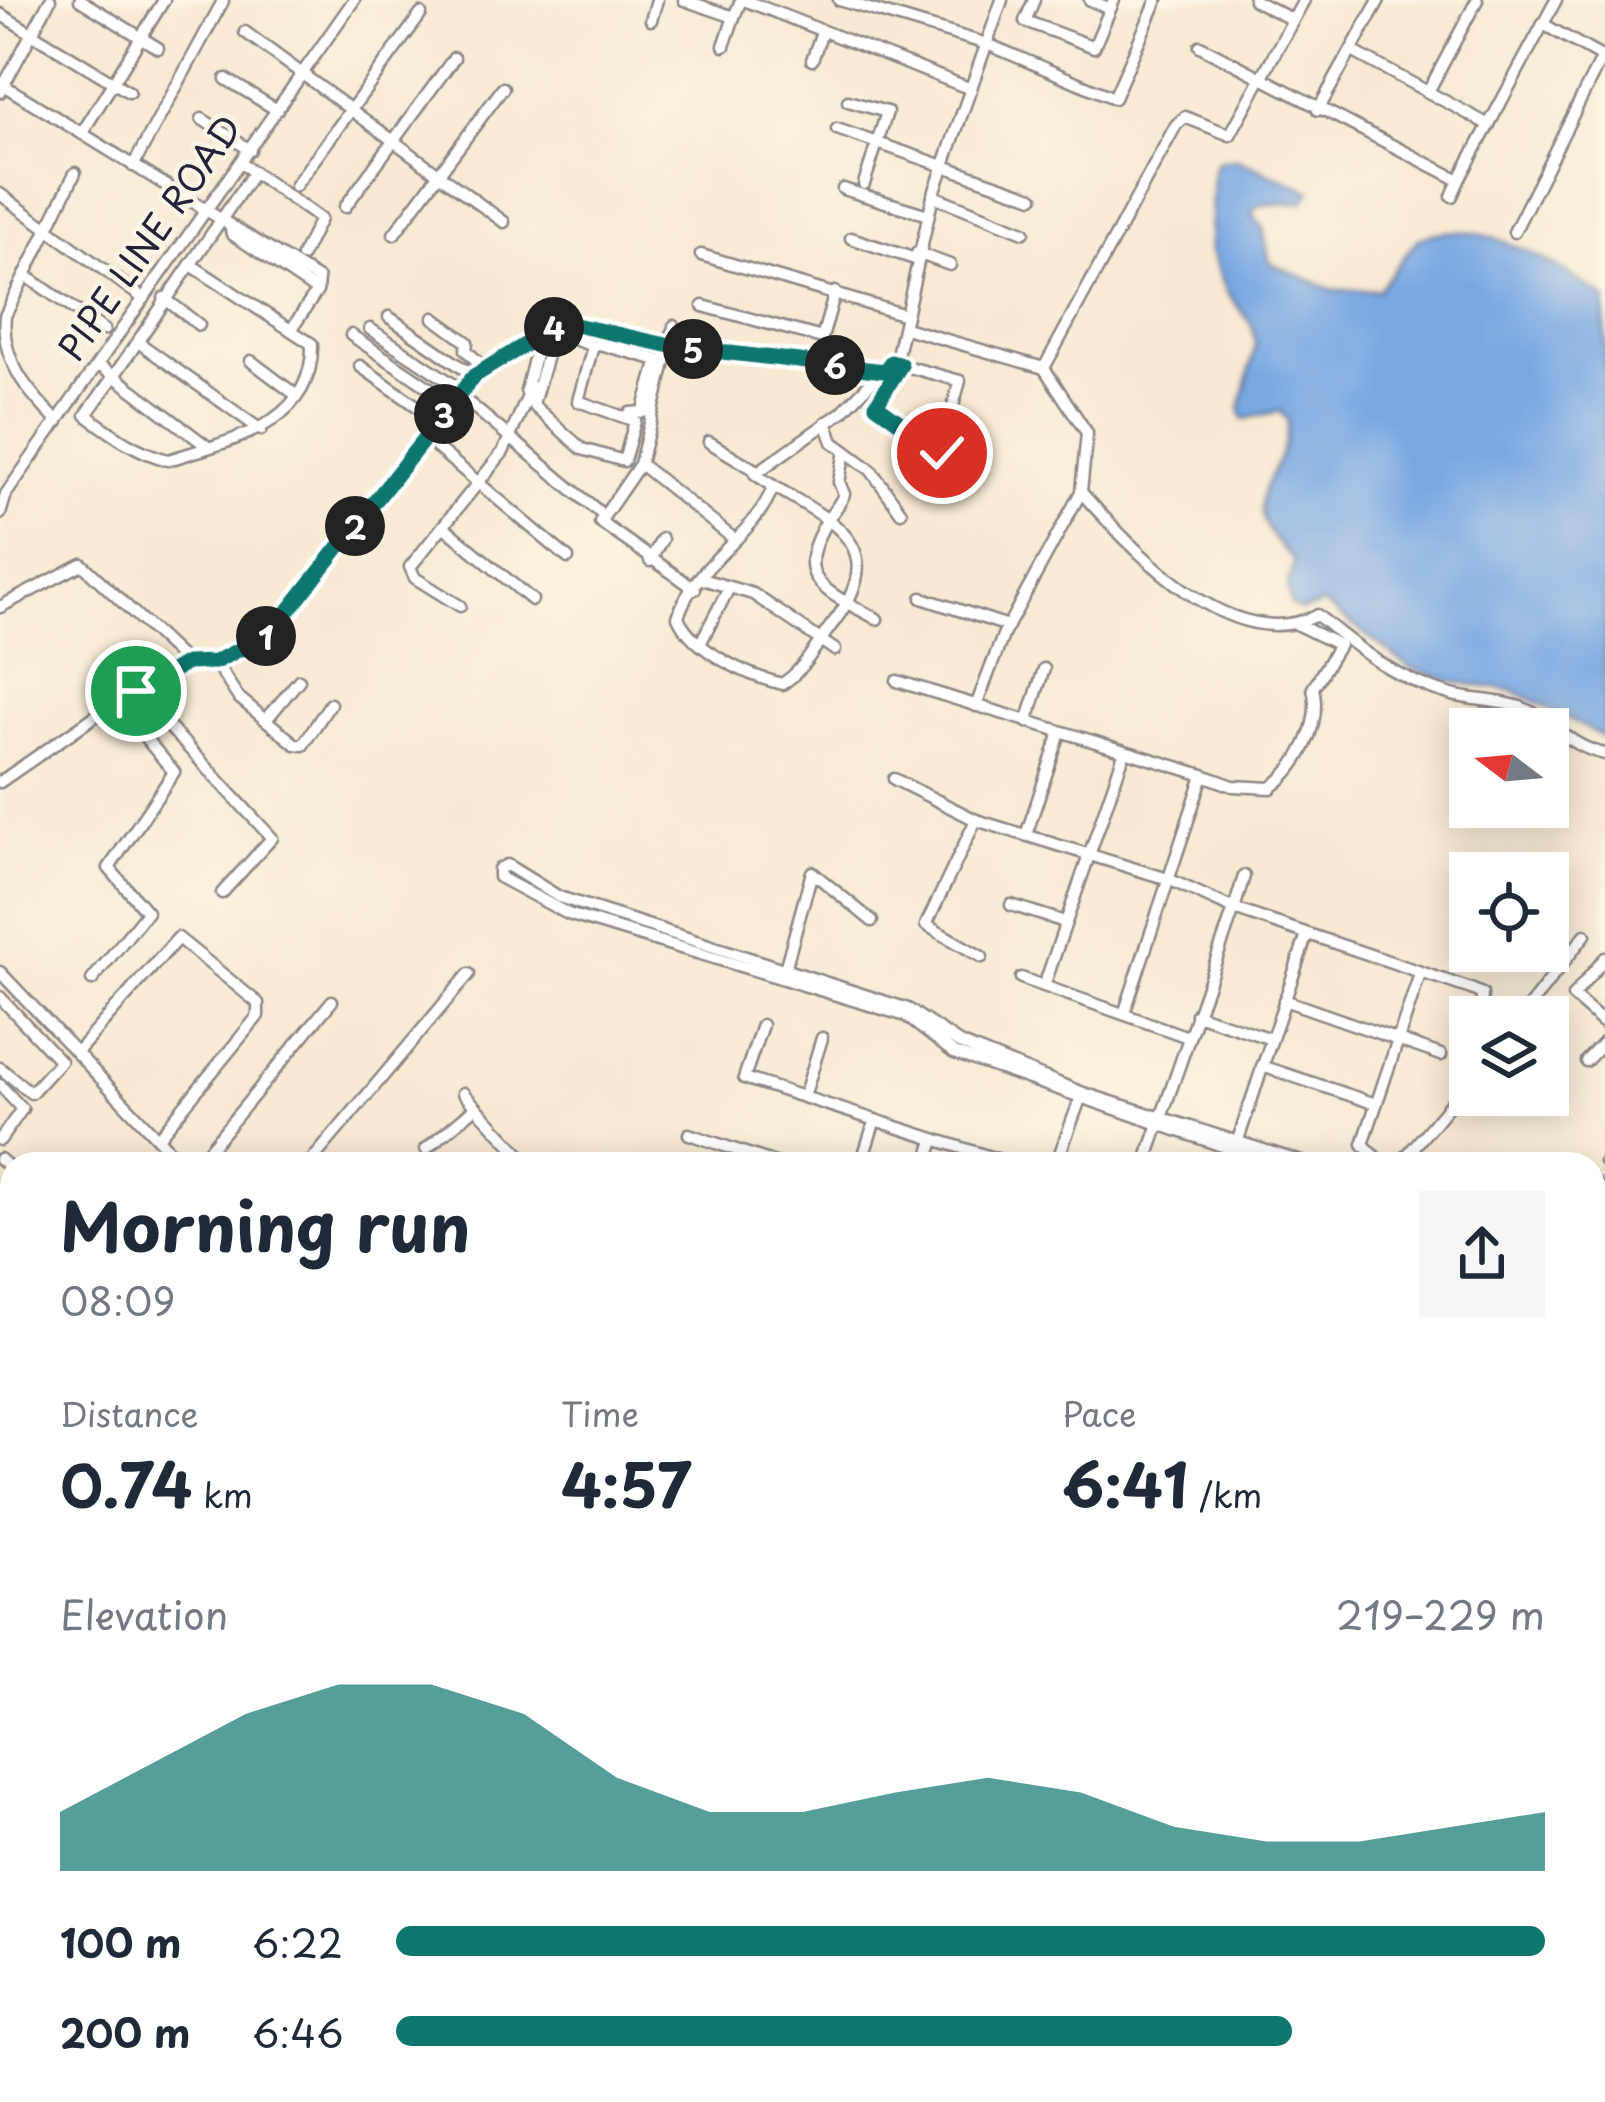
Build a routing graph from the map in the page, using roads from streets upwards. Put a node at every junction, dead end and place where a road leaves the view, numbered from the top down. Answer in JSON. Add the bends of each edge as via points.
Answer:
{"nodes":[{"id":1,"x":50,"y":0,"type":"edge"},
{"id":2,"x":80,"y":0,"type":"edge"},
{"id":3,"x":164,"y":0,"type":"edge"},
{"id":4,"x":355,"y":0,"type":"edge"},
{"id":5,"x":657,"y":0,"type":"edge"},
{"id":6,"x":684,"y":0,"type":"edge"},
{"id":7,"x":742,"y":0,"type":"edge"},
{"id":8,"x":838,"y":0,"type":"edge"},
{"id":9,"x":1002,"y":0,"type":"edge"},
{"id":10,"x":1034,"y":0,"type":"edge"},
{"id":11,"x":1090,"y":0,"type":"edge"},
{"id":12,"x":1157,"y":0,"type":"edge"},
{"id":13,"x":1254,"y":0,"type":"edge"},
{"id":14,"x":1304,"y":0,"type":"edge"},
{"id":15,"x":1379,"y":0,"type":"edge"},
{"id":16,"x":1477,"y":0,"type":"edge"},
{"id":17,"x":1556,"y":0,"type":"edge"},
{"id":18,"x":223,"y":2,"type":"edge"},
{"id":19,"x":853,"y":2,"type":"edge"},
{"id":20,"x":1112,"y":4,"type":"edge"},
{"id":21,"x":99,"y":5,"type":"edge"},
{"id":22,"x":0,"y":14,"type":"edge"},
{"id":23,"x":422,"y":14,"type":"dead end"},
{"id":24,"x":734,"y":17,"type":"junction"},
{"id":25,"x":651,"y":20,"type":"dead end"},
{"id":26,"x":1293,"y":20,"type":"junction"},
{"id":27,"x":1543,"y":24,"type":"junction"},
{"id":28,"x":245,"y":32,"type":"dead end"},
{"id":29,"x":822,"y":32,"type":"junction"},
{"id":30,"x":32,"y":34,"type":"junction"},
{"id":31,"x":141,"y":37,"type":"junction"},
{"id":32,"x":987,"y":44,"type":"junction"},
{"id":33,"x":724,"y":46,"type":"dead end"},
{"id":34,"x":1200,"y":46,"type":"dead end"},
{"id":35,"x":158,"y":48,"type":"dead end"},
{"id":36,"x":1352,"y":51,"type":"junction"},
{"id":37,"x":454,"y":58,"type":"dead end"},
{"id":38,"x":1604,"y":58,"type":"edge"},
{"id":39,"x":812,"y":60,"type":"dead end"},
{"id":40,"x":304,"y":73,"type":"junction"},
{"id":41,"x":226,"y":79,"type":"dead end"},
{"id":42,"x":1260,"y":81,"type":"junction"},
{"id":43,"x":114,"y":84,"type":"junction"},
{"id":44,"x":1,"y":87,"type":"edge"},
{"id":45,"x":503,"y":88,"type":"dead end"},
{"id":46,"x":971,"y":89,"type":"junction"},
{"id":47,"x":129,"y":92,"type":"dead end"},
{"id":48,"x":1428,"y":92,"type":"junction"},
{"id":49,"x":848,"y":100,"type":"dead end"},
{"id":50,"x":352,"y":108,"type":"junction"},
{"id":51,"x":277,"y":110,"type":"junction"},
{"id":52,"x":1318,"y":110,"type":"junction"},
{"id":53,"x":202,"y":119,"type":"dead end"},
{"id":54,"x":1489,"y":124,"type":"junction"},
{"id":55,"x":837,"y":129,"type":"dead end"},
{"id":56,"x":82,"y":133,"type":"junction"},
{"id":57,"x":395,"y":140,"type":"junction"},
{"id":58,"x":878,"y":140,"type":"junction"},
{"id":59,"x":250,"y":150,"type":"junction"},
{"id":60,"x":241,"y":163,"type":"junction"},
{"id":61,"x":944,"y":165,"type":"junction"},
{"id":62,"x":134,"y":166,"type":"junction"},
{"id":63,"x":254,"y":172,"type":"junction"},
{"id":64,"x":439,"y":172,"type":"junction"},
{"id":65,"x":75,"y":173,"type":"dead end"},
{"id":66,"x":1459,"y":180,"type":"junction"},
{"id":67,"x":864,"y":184,"type":"dead end"},
{"id":68,"x":295,"y":186,"type":"dead end"},
{"id":69,"x":842,"y":188,"type":"dead end"},
{"id":70,"x":0,"y":194,"type":"edge"},
{"id":71,"x":933,"y":196,"type":"junction"},
{"id":72,"x":1452,"y":196,"type":"dead end"},
{"id":73,"x":1033,"y":197,"type":"dead end"},
{"id":74,"x":345,"y":207,"type":"dead end"},
{"id":75,"x":210,"y":208,"type":"junction"},
{"id":76,"x":928,"y":215,"type":"junction"},
{"id":77,"x":226,"y":221,"type":"junction"},
{"id":78,"x":504,"y":222,"type":"dead end"},
{"id":79,"x":51,"y":230,"type":"junction"},
{"id":80,"x":1024,"y":232,"type":"dead end"},
{"id":81,"x":1514,"y":232,"type":"dead end"},
{"id":82,"x":394,"y":234,"type":"dead end"},
{"id":83,"x":850,"y":238,"type":"dead end"},
{"id":84,"x":701,"y":255,"type":"dead end"},
{"id":85,"x":302,"y":256,"type":"dead end"},
{"id":86,"x":916,"y":256,"type":"junction"},
{"id":87,"x":191,"y":265,"type":"junction"},
{"id":88,"x":950,"y":265,"type":"dead end"},
{"id":89,"x":25,"y":275,"type":"junction"},
{"id":90,"x":835,"y":292,"type":"junction"},
{"id":91,"x":147,"y":294,"type":"junction"},
{"id":92,"x":166,"y":300,"type":"junction"},
{"id":93,"x":703,"y":307,"type":"dead end"},
{"id":94,"x":902,"y":314,"type":"junction"},
{"id":95,"x":389,"y":316,"type":"dead end"},
{"id":96,"x":434,"y":318,"type":"dead end"},
{"id":97,"x":200,"y":326,"type":"dead end"},
{"id":98,"x":674,"y":326,"type":"dead end"},
{"id":99,"x":370,"y":328,"type":"dead end"},
{"id":100,"x":905,"y":328,"type":"junction"},
{"id":101,"x":104,"y":330,"type":"dead end"},
{"id":102,"x":291,"y":330,"type":"junction"},
{"id":103,"x":553,"y":330,"type":"junction"},
{"id":104,"x":603,"y":330,"type":"junction"},
{"id":105,"x":351,"y":335,"type":"dead end"},
{"id":106,"x":138,"y":342,"type":"junction"},
{"id":107,"x":599,"y":344,"type":"junction"},
{"id":108,"x":671,"y":346,"type":"junction"},
{"id":109,"x":251,"y":361,"type":"dead end"},
{"id":110,"x":663,"y":363,"type":"junction"},
{"id":111,"x":98,"y":365,"type":"junction"},
{"id":112,"x":892,"y":366,"type":"junction"},
{"id":113,"x":361,"y":367,"type":"dead end"},
{"id":114,"x":1044,"y":368,"type":"junction"},
{"id":115,"x":479,"y":372,"type":"junction"},
{"id":116,"x":114,"y":376,"type":"junction"},
{"id":117,"x":462,"y":390,"type":"junction"},
{"id":118,"x":296,"y":394,"type":"junction"},
{"id":119,"x":452,"y":403,"type":"junction"},
{"id":120,"x":470,"y":404,"type":"dead end"},
{"id":121,"x":438,"y":421,"type":"junction"},
{"id":122,"x":58,"y":422,"type":"junction"},
{"id":123,"x":826,"y":422,"type":"junction"},
{"id":124,"x":261,"y":430,"type":"junction"},
{"id":125,"x":511,"y":439,"type":"junction"},
{"id":126,"x":709,"y":442,"type":"dead end"},
{"id":127,"x":208,"y":447,"type":"junction"},
{"id":128,"x":437,"y":448,"type":"dead end"},
{"id":129,"x":845,"y":451,"type":"junction"},
{"id":130,"x":640,"y":464,"type":"junction"},
{"id":131,"x":757,"y":471,"type":"junction"},
{"id":132,"x":477,"y":484,"type":"junction"},
{"id":133,"x":773,"y":487,"type":"junction"},
{"id":134,"x":1081,"y":492,"type":"junction"},
{"id":135,"x":598,"y":511,"type":"dead end"},
{"id":136,"x":901,"y":512,"type":"dead end"},
{"id":137,"x":0,"y":514,"type":"edge"},
{"id":138,"x":828,"y":518,"type":"junction"},
{"id":139,"x":443,"y":526,"type":"junction"},
{"id":140,"x":662,"y":538,"type":"dead end"},
{"id":141,"x":734,"y":539,"type":"junction"},
{"id":142,"x":568,"y":557,"type":"dead end"},
{"id":143,"x":650,"y":561,"type":"junction"},
{"id":144,"x":698,"y":584,"type":"junction"},
{"id":145,"x":729,"y":588,"type":"junction"},
{"id":146,"x":922,"y":598,"type":"dead end"},
{"id":147,"x":532,"y":600,"type":"dead end"},
{"id":148,"x":846,"y":602,"type":"junction"},
{"id":149,"x":0,"y":607,"type":"edge"},
{"id":150,"x":460,"y":607,"type":"dead end"},
{"id":151,"x":877,"y":619,"type":"dead end"},
{"id":152,"x":1298,"y":625,"type":"junction"},
{"id":153,"x":1008,"y":626,"type":"junction"},
{"id":154,"x":821,"y":639,"type":"junction"},
{"id":155,"x":701,"y":642,"type":"junction"},
{"id":156,"x":835,"y":650,"type":"dead end"},
{"id":157,"x":215,"y":662,"type":"junction"},
{"id":158,"x":187,"y":663,"type":"junction"},
{"id":159,"x":1044,"y":669,"type":"dead end"},
{"id":160,"x":299,"y":680,"type":"dead end"},
{"id":161,"x":897,"y":681,"type":"dead end"},
{"id":162,"x":136,"y":691,"type":"junction"},
{"id":163,"x":116,"y":703,"type":"junction"},
{"id":164,"x":330,"y":704,"type":"dead end"},
{"id":165,"x":976,"y":706,"type":"junction"},
{"id":166,"x":266,"y":720,"type":"junction"},
{"id":167,"x":1028,"y":722,"type":"junction"},
{"id":168,"x":1060,"y":733,"type":"junction"},
{"id":169,"x":1124,"y":754,"type":"junction"},
{"id":170,"x":1605,"y":754,"type":"edge"},
{"id":171,"x":1203,"y":775,"type":"junction"},
{"id":172,"x":894,"y":779,"type":"dead end"},
{"id":173,"x":0,"y":782,"type":"edge"},
{"id":174,"x":976,"y":820,"type":"junction"},
{"id":175,"x":1026,"y":835,"type":"junction"},
{"id":176,"x":1089,"y":853,"type":"junction"},
{"id":177,"x":1244,"y":876,"type":"dead end"},
{"id":178,"x":1168,"y":879,"type":"junction"},
{"id":179,"x":222,"y":893,"type":"dead end"},
{"id":180,"x":1011,"y":905,"type":"dead end"},
{"id":181,"x":1234,"y":909,"type":"junction"},
{"id":182,"x":872,"y":920,"type":"dead end"},
{"id":183,"x":1066,"y":922,"type":"junction"},
{"id":184,"x":1585,"y":935,"type":"dead end"},
{"id":185,"x":1306,"y":937,"type":"junction"},
{"id":186,"x":982,"y":957,"type":"dead end"},
{"id":187,"x":1605,"y":958,"type":"edge"},
{"id":188,"x":785,"y":969,"type":"junction"},
{"id":189,"x":0,"y":972,"type":"edge"},
{"id":190,"x":469,"y":974,"type":"dead end"},
{"id":191,"x":1420,"y":974,"type":"junction"},
{"id":192,"x":1021,"y":978,"type":"dead end"},
{"id":193,"x":92,"y":980,"type":"dead end"},
{"id":194,"x":1044,"y":986,"type":"junction"},
{"id":195,"x":1482,"y":996,"type":"edge"},
{"id":196,"x":1537,"y":996,"type":"edge"},
{"id":197,"x":0,"y":997,"type":"edge"},
{"id":198,"x":332,"y":1000,"type":"dead end"},
{"id":199,"x":1284,"y":1000,"type":"junction"},
{"id":200,"x":1124,"y":1014,"type":"junction"},
{"id":201,"x":1196,"y":1014,"type":"junction"},
{"id":202,"x":1605,"y":1024,"type":"edge"},
{"id":203,"x":51,"y":1025,"type":"junction"},
{"id":204,"x":762,"y":1025,"type":"dead end"},
{"id":205,"x":40,"y":1035,"type":"junction"},
{"id":206,"x":1188,"y":1037,"type":"junction"},
{"id":207,"x":822,"y":1038,"type":"dead end"},
{"id":208,"x":1271,"y":1039,"type":"junction"},
{"id":209,"x":1398,"y":1040,"type":"junction"},
{"id":210,"x":1605,"y":1041,"type":"edge"},
{"id":211,"x":953,"y":1046,"type":"junction"},
{"id":212,"x":77,"y":1052,"type":"junction"},
{"id":213,"x":1441,"y":1054,"type":"dead end"},
{"id":214,"x":1586,"y":1061,"type":"dead end"},
{"id":215,"x":1262,"y":1066,"type":"junction"},
{"id":216,"x":0,"y":1068,"type":"edge"},
{"id":217,"x":0,"y":1085,"type":"edge"},
{"id":218,"x":463,"y":1093,"type":"dead end"},
{"id":219,"x":1081,"y":1096,"type":"junction"},
{"id":220,"x":804,"y":1097,"type":"junction"},
{"id":221,"x":1376,"y":1104,"type":"junction"},
{"id":222,"x":1449,"y":1105,"type":"edge"},
{"id":223,"x":476,"y":1107,"type":"junction"},
{"id":224,"x":1159,"y":1122,"type":"junction"},
{"id":225,"x":874,"y":1123,"type":"junction"},
{"id":226,"x":689,"y":1134,"type":"dead end"},
{"id":227,"x":158,"y":1138,"type":"junction"},
{"id":228,"x":0,"y":1140,"type":"edge"},
{"id":229,"x":934,"y":1141,"type":"junction"},
{"id":230,"x":1237,"y":1143,"type":"junction"},
{"id":231,"x":426,"y":1149,"type":"dead end"},
{"id":232,"x":171,"y":1152,"type":"edge"},
{"id":233,"x":206,"y":1152,"type":"edge"},
{"id":234,"x":319,"y":1152,"type":"edge"},
{"id":235,"x":518,"y":1152,"type":"edge"},
{"id":236,"x":742,"y":1152,"type":"edge"},
{"id":237,"x":865,"y":1152,"type":"edge"},
{"id":238,"x":930,"y":1152,"type":"edge"},
{"id":239,"x":971,"y":1152,"type":"edge"},
{"id":240,"x":1060,"y":1152,"type":"edge"},
{"id":241,"x":1149,"y":1152,"type":"edge"},
{"id":242,"x":1241,"y":1152,"type":"edge"},
{"id":243,"x":1267,"y":1152,"type":"edge"},
{"id":244,"x":1371,"y":1152,"type":"edge"},
{"id":245,"x":1410,"y":1152,"type":"edge"}],
"edges":[{"from":1,"to":30,"type":"street"},
{"from":2,"to":21,"type":"street"},
{"from":3,"to":31,"type":"street"},
{"from":4,"to":40,"type":"street","name":"PIPE LINE ROAD"},
{"from":5,"to":25,"type":"street"},
{"from":6,"to":24,"type":"street"},
{"from":7,"to":24,"type":"street"},
{"from":7,"to":29,"type":"street"},
{"from":8,"to":19,"type":"street"},
{"from":9,"to":32,"type":"street"},
{"from":10,"to":20,"type":"street","via":[[1025,21],[1094,47]]},
{"from":11,"to":20,"type":"street"},
{"from":12,"to":32,"type":"street","via":[[1114,98]]},
{"from":13,"to":26,"type":"street"},
{"from":14,"to":26,"type":"street"},
{"from":15,"to":36,"type":"street"},
{"from":16,"to":48,"type":"street"},
{"from":17,"to":27,"type":"street"},
{"from":18,"to":62,"type":"street"},
{"from":19,"to":32,"type":"street"},
{"from":21,"to":31,"type":"street"},
{"from":22,"to":30,"type":"street"},
{"from":23,"to":50,"type":"street"},
{"from":24,"to":33,"type":"street"},
{"from":26,"to":42,"type":"street"},
{"from":27,"to":38,"type":"street"},
{"from":27,"to":54,"type":"street"},
{"from":28,"to":40,"type":"street"},
{"from":29,"to":39,"type":"street"},
{"from":29,"to":46,"type":"street"},
{"from":30,"to":43,"type":"street"},
{"from":30,"to":44,"type":"street"},
{"from":31,"to":35,"type":"street"},
{"from":31,"to":43,"type":"street"},
{"from":32,"to":46,"type":"street"},
{"from":34,"to":42,"type":"street"},
{"from":36,"to":48,"type":"street"},
{"from":36,"to":52,"type":"street"},
{"from":37,"to":57,"type":"street"},
{"from":38,"to":81,"type":"street"},
{"from":40,"to":50,"type":"street"},
{"from":40,"to":51,"type":"street","name":"PIPE LINE ROAD"},
{"from":41,"to":51,"type":"street"},
{"from":42,"to":52,"type":"street"},
{"from":42,"to":114,"type":"street","via":[[1230,136],[1185,117],[1176,125]]},
{"from":43,"to":47,"type":"street"},
{"from":43,"to":56,"type":"street"},
{"from":44,"to":56,"type":"street"},
{"from":45,"to":64,"type":"street"},
{"from":46,"to":61,"type":"street"},
{"from":48,"to":54,"type":"street"},
{"from":49,"to":58,"type":"street","via":[[886,112]]},
{"from":50,"to":57,"type":"street"},
{"from":50,"to":68,"type":"street"},
{"from":51,"to":59,"type":"street","name":"PIPE LINE ROAD"},
{"from":52,"to":66,"type":"street"},
{"from":53,"to":59,"type":"street"},
{"from":54,"to":66,"type":"street"},
{"from":55,"to":58,"type":"street"},
{"from":56,"to":62,"type":"street"},
{"from":57,"to":64,"type":"street"},
{"from":57,"to":74,"type":"street"},
{"from":58,"to":61,"type":"street"},
{"from":58,"to":67,"type":"street"},
{"from":59,"to":60,"type":"street","name":"PIPE LINE ROAD"},
{"from":60,"to":63,"type":"street"},
{"from":60,"to":75,"type":"street","name":"PIPE LINE ROAD"},
{"from":61,"to":71,"type":"street"},
{"from":61,"to":73,"type":"street"},
{"from":62,"to":75,"type":"street"},
{"from":63,"to":77,"type":"street"},
{"from":63,"to":85,"type":"street","via":[[320,219]]},
{"from":64,"to":78,"type":"street"},
{"from":64,"to":82,"type":"street"},
{"from":65,"to":79,"type":"street"},
{"from":66,"to":72,"type":"street"},
{"from":69,"to":76,"type":"street"},
{"from":70,"to":79,"type":"street"},
{"from":71,"to":76,"type":"street"},
{"from":71,"to":80,"type":"street"},
{"from":75,"to":77,"type":"street"},
{"from":75,"to":91,"type":"street","name":"PIPE LINE ROAD"},
{"from":76,"to":86,"type":"street"},
{"from":77,"to":87,"type":"street"},
{"from":77,"to":102,"type":"street","via":[[318,280]]},
{"from":79,"to":89,"type":"street"},
{"from":79,"to":91,"type":"street"},
{"from":83,"to":86,"type":"street"},
{"from":84,"to":90,"type":"street"},
{"from":86,"to":88,"type":"street"},
{"from":86,"to":94,"type":"street"},
{"from":87,"to":92,"type":"street"},
{"from":87,"to":102,"type":"street"},
{"from":89,"to":101,"type":"street"},
{"from":89,"to":122,"type":"street","via":[[2,336],[27,392]]},
{"from":90,"to":93,"type":"street","via":[[822,338]]},
{"from":90,"to":94,"type":"street"},
{"from":91,"to":92,"type":"street"},
{"from":91,"to":111,"type":"street","name":"PIPE LINE ROAD"},
{"from":92,"to":97,"type":"street"},
{"from":92,"to":106,"type":"street"},
{"from":94,"to":100,"type":"street"},
{"from":95,"to":115,"type":"street"},
{"from":96,"to":115,"type":"street","via":[[467,342]]},
{"from":98,"to":108,"type":"street"},
{"from":99,"to":117,"type":"street"},
{"from":100,"to":112,"type":"street"},
{"from":100,"to":114,"type":"street"},
{"from":102,"to":118,"type":"street","via":[[312,344]]},
{"from":103,"to":103,"type":"street","via":[[593,346],[578,401],[635,421],[623,461],[582,449],[534,406]]},
{"from":103,"to":104,"type":"street"},
{"from":103,"to":115,"type":"street"},
{"from":103,"to":125,"type":"street"},
{"from":104,"to":107,"type":"street"},
{"from":104,"to":108,"type":"street"},
{"from":105,"to":119,"type":"street"},
{"from":106,"to":116,"type":"street"},
{"from":106,"to":124,"type":"street"},
{"from":107,"to":110,"type":"street"},
{"from":107,"to":110,"type":"street","via":[[585,397],[637,416]]},
{"from":108,"to":110,"type":"street"},
{"from":108,"to":112,"type":"street"},
{"from":109,"to":118,"type":"street"},
{"from":110,"to":130,"type":"street"},
{"from":111,"to":116,"type":"street"},
{"from":111,"to":122,"type":"street","name":"PIPE LINE ROAD"},
{"from":112,"to":112,"type":"street","via":[[960,381],[939,455],[876,405]]},
{"from":112,"to":123,"type":"street"},
{"from":113,"to":121,"type":"street"},
{"from":114,"to":134,"type":"street","via":[[1087,433]]},
{"from":115,"to":117,"type":"street"},
{"from":116,"to":127,"type":"street"},
{"from":116,"to":127,"type":"street","via":[[86,415],[119,440],[168,460]]},
{"from":117,"to":119,"type":"street"},
{"from":118,"to":124,"type":"street"},
{"from":119,"to":121,"type":"street"},
{"from":120,"to":125,"type":"street"},
{"from":121,"to":157,"type":"street","via":[[289,616]]},
{"from":122,"to":137,"type":"street","name":"PIPE LINE ROAD"},
{"from":123,"to":129,"type":"street"},
{"from":123,"to":131,"type":"street"},
{"from":124,"to":127,"type":"street"},
{"from":125,"to":132,"type":"street"},
{"from":125,"to":135,"type":"street"},
{"from":126,"to":131,"type":"street"},
{"from":128,"to":132,"type":"street"},
{"from":129,"to":136,"type":"street","via":[[871,470]]},
{"from":129,"to":138,"type":"street","via":[[844,494]]},
{"from":130,"to":141,"type":"street"},
{"from":130,"to":143,"type":"street","via":[[600,522]]},
{"from":131,"to":133,"type":"street"},
{"from":132,"to":139,"type":"street"},
{"from":132,"to":142,"type":"street"},
{"from":133,"to":138,"type":"street"},
{"from":133,"to":141,"type":"street","via":[[757,523]]},
{"from":134,"to":152,"type":"street","via":[[1203,602],[1258,627]]},
{"from":134,"to":153,"type":"street"},
{"from":138,"to":148,"type":"street","via":[[860,561]]},
{"from":138,"to":148,"type":"street","via":[[809,570]]},
{"from":139,"to":147,"type":"street"},
{"from":139,"to":150,"type":"street","via":[[409,571]]},
{"from":140,"to":143,"type":"street"},
{"from":141,"to":144,"type":"street"},
{"from":143,"to":144,"type":"street"},
{"from":144,"to":145,"type":"street"},
{"from":144,"to":155,"type":"street","via":[[678,617]]},
{"from":145,"to":154,"type":"street","via":[[752,593]]},
{"from":145,"to":155,"type":"street"},
{"from":146,"to":153,"type":"street"},
{"from":148,"to":151,"type":"street"},
{"from":148,"to":154,"type":"street"},
{"from":149,"to":158,"type":"street","via":[[82,564]]},
{"from":152,"to":170,"type":"street","via":[[1317,615],[1387,670],[1436,691],[1522,707],[1562,739]]},
{"from":152,"to":171,"type":"street","via":[[1339,645],[1312,688],[1317,705],[1296,769],[1271,788]]},
{"from":153,"to":165,"type":"street"},
{"from":154,"to":155,"type":"street","via":[[782,684],[752,676]]},
{"from":154,"to":156,"type":"street"},
{"from":157,"to":158,"type":"street"},
{"from":157,"to":166,"type":"street"},
{"from":158,"to":162,"type":"street"},
{"from":159,"to":167,"type":"street"},
{"from":160,"to":166,"type":"street"},
{"from":161,"to":165,"type":"street"},
{"from":162,"to":163,"type":"street"},
{"from":162,"to":179,"type":"street","via":[[272,838]]},
{"from":163,"to":173,"type":"street"},
{"from":163,"to":193,"type":"street","via":[[174,772],[109,868],[147,912]]},
{"from":164,"to":166,"type":"street","via":[[303,745]]},
{"from":165,"to":167,"type":"street"},
{"from":167,"to":168,"type":"street"},
{"from":168,"to":169,"type":"street"},
{"from":168,"to":175,"type":"street"},
{"from":169,"to":171,"type":"street"},
{"from":169,"to":176,"type":"street"},
{"from":171,"to":178,"type":"street"},
{"from":172,"to":174,"type":"street"},
{"from":174,"to":175,"type":"street"},
{"from":174,"to":186,"type":"street","via":[[926,926]]},
{"from":175,"to":176,"type":"street"},
{"from":176,"to":178,"type":"street"},
{"from":176,"to":183,"type":"street"},
{"from":177,"to":181,"type":"street"},
{"from":178,"to":181,"type":"street"},
{"from":178,"to":200,"type":"street"},
{"from":180,"to":183,"type":"street"},
{"from":181,"to":185,"type":"street"},
{"from":181,"to":201,"type":"street"},
{"from":182,"to":188,"type":"street","via":[[812,872]]},
{"from":183,"to":194,"type":"street"},
{"from":184,"to":196,"type":"street"},
{"from":185,"to":191,"type":"street"},
{"from":185,"to":199,"type":"street"},
{"from":187,"to":202,"type":"street","via":[[1573,996]]},
{"from":188,"to":211,"type":"street","via":[[908,1009]]},
{"from":188,"to":211,"type":"street","via":[[559,897],[507,865],[500,869],[513,888],[568,914],[906,1016]]},
{"from":189,"to":203,"type":"street"},
{"from":190,"to":234,"type":"street"},
{"from":191,"to":195,"type":"street"},
{"from":191,"to":209,"type":"street"},
{"from":192,"to":194,"type":"street"},
{"from":194,"to":200,"type":"street"},
{"from":197,"to":205,"type":"street"},
{"from":198,"to":233,"type":"street"},
{"from":199,"to":208,"type":"street"},
{"from":199,"to":209,"type":"street"},
{"from":200,"to":206,"type":"street"},
{"from":201,"to":206,"type":"street"},
{"from":201,"to":208,"type":"street"},
{"from":203,"to":205,"type":"street"},
{"from":203,"to":212,"type":"street"},
{"from":204,"to":220,"type":"street","via":[[744,1078]]},
{"from":205,"to":216,"type":"street","via":[[60,1061],[39,1090],[25,1090]]},
{"from":206,"to":224,"type":"street"},
{"from":207,"to":220,"type":"street"},
{"from":208,"to":215,"type":"street"},
{"from":209,"to":213,"type":"street"},
{"from":209,"to":221,"type":"street"},
{"from":210,"to":214,"type":"street"},
{"from":211,"to":219,"type":"street"},
{"from":212,"to":227,"type":"street"},
{"from":212,"to":227,"type":"street","via":[[178,938],[259,1003],[258,1016]]},
{"from":215,"to":221,"type":"street"},
{"from":215,"to":230,"type":"street"},
{"from":217,"to":228,"type":"street","via":[[22,1109]]},
{"from":218,"to":223,"type":"street"},
{"from":219,"to":224,"type":"street"},
{"from":219,"to":240,"type":"street"},
{"from":220,"to":225,"type":"street"},
{"from":221,"to":244,"type":"street","via":[[1363,1144]]},
{"from":222,"to":245,"type":"street"},
{"from":223,"to":231,"type":"street"},
{"from":223,"to":235,"type":"street"},
{"from":224,"to":230,"type":"street"},
{"from":224,"to":241,"type":"street"},
{"from":224,"to":242,"type":"street"},
{"from":225,"to":229,"type":"street"},
{"from":225,"to":237,"type":"street"},
{"from":226,"to":236,"type":"street"},
{"from":227,"to":232,"type":"street"},
{"from":229,"to":238,"type":"street"},
{"from":229,"to":239,"type":"street"},
{"from":230,"to":243,"type":"street"}]}
